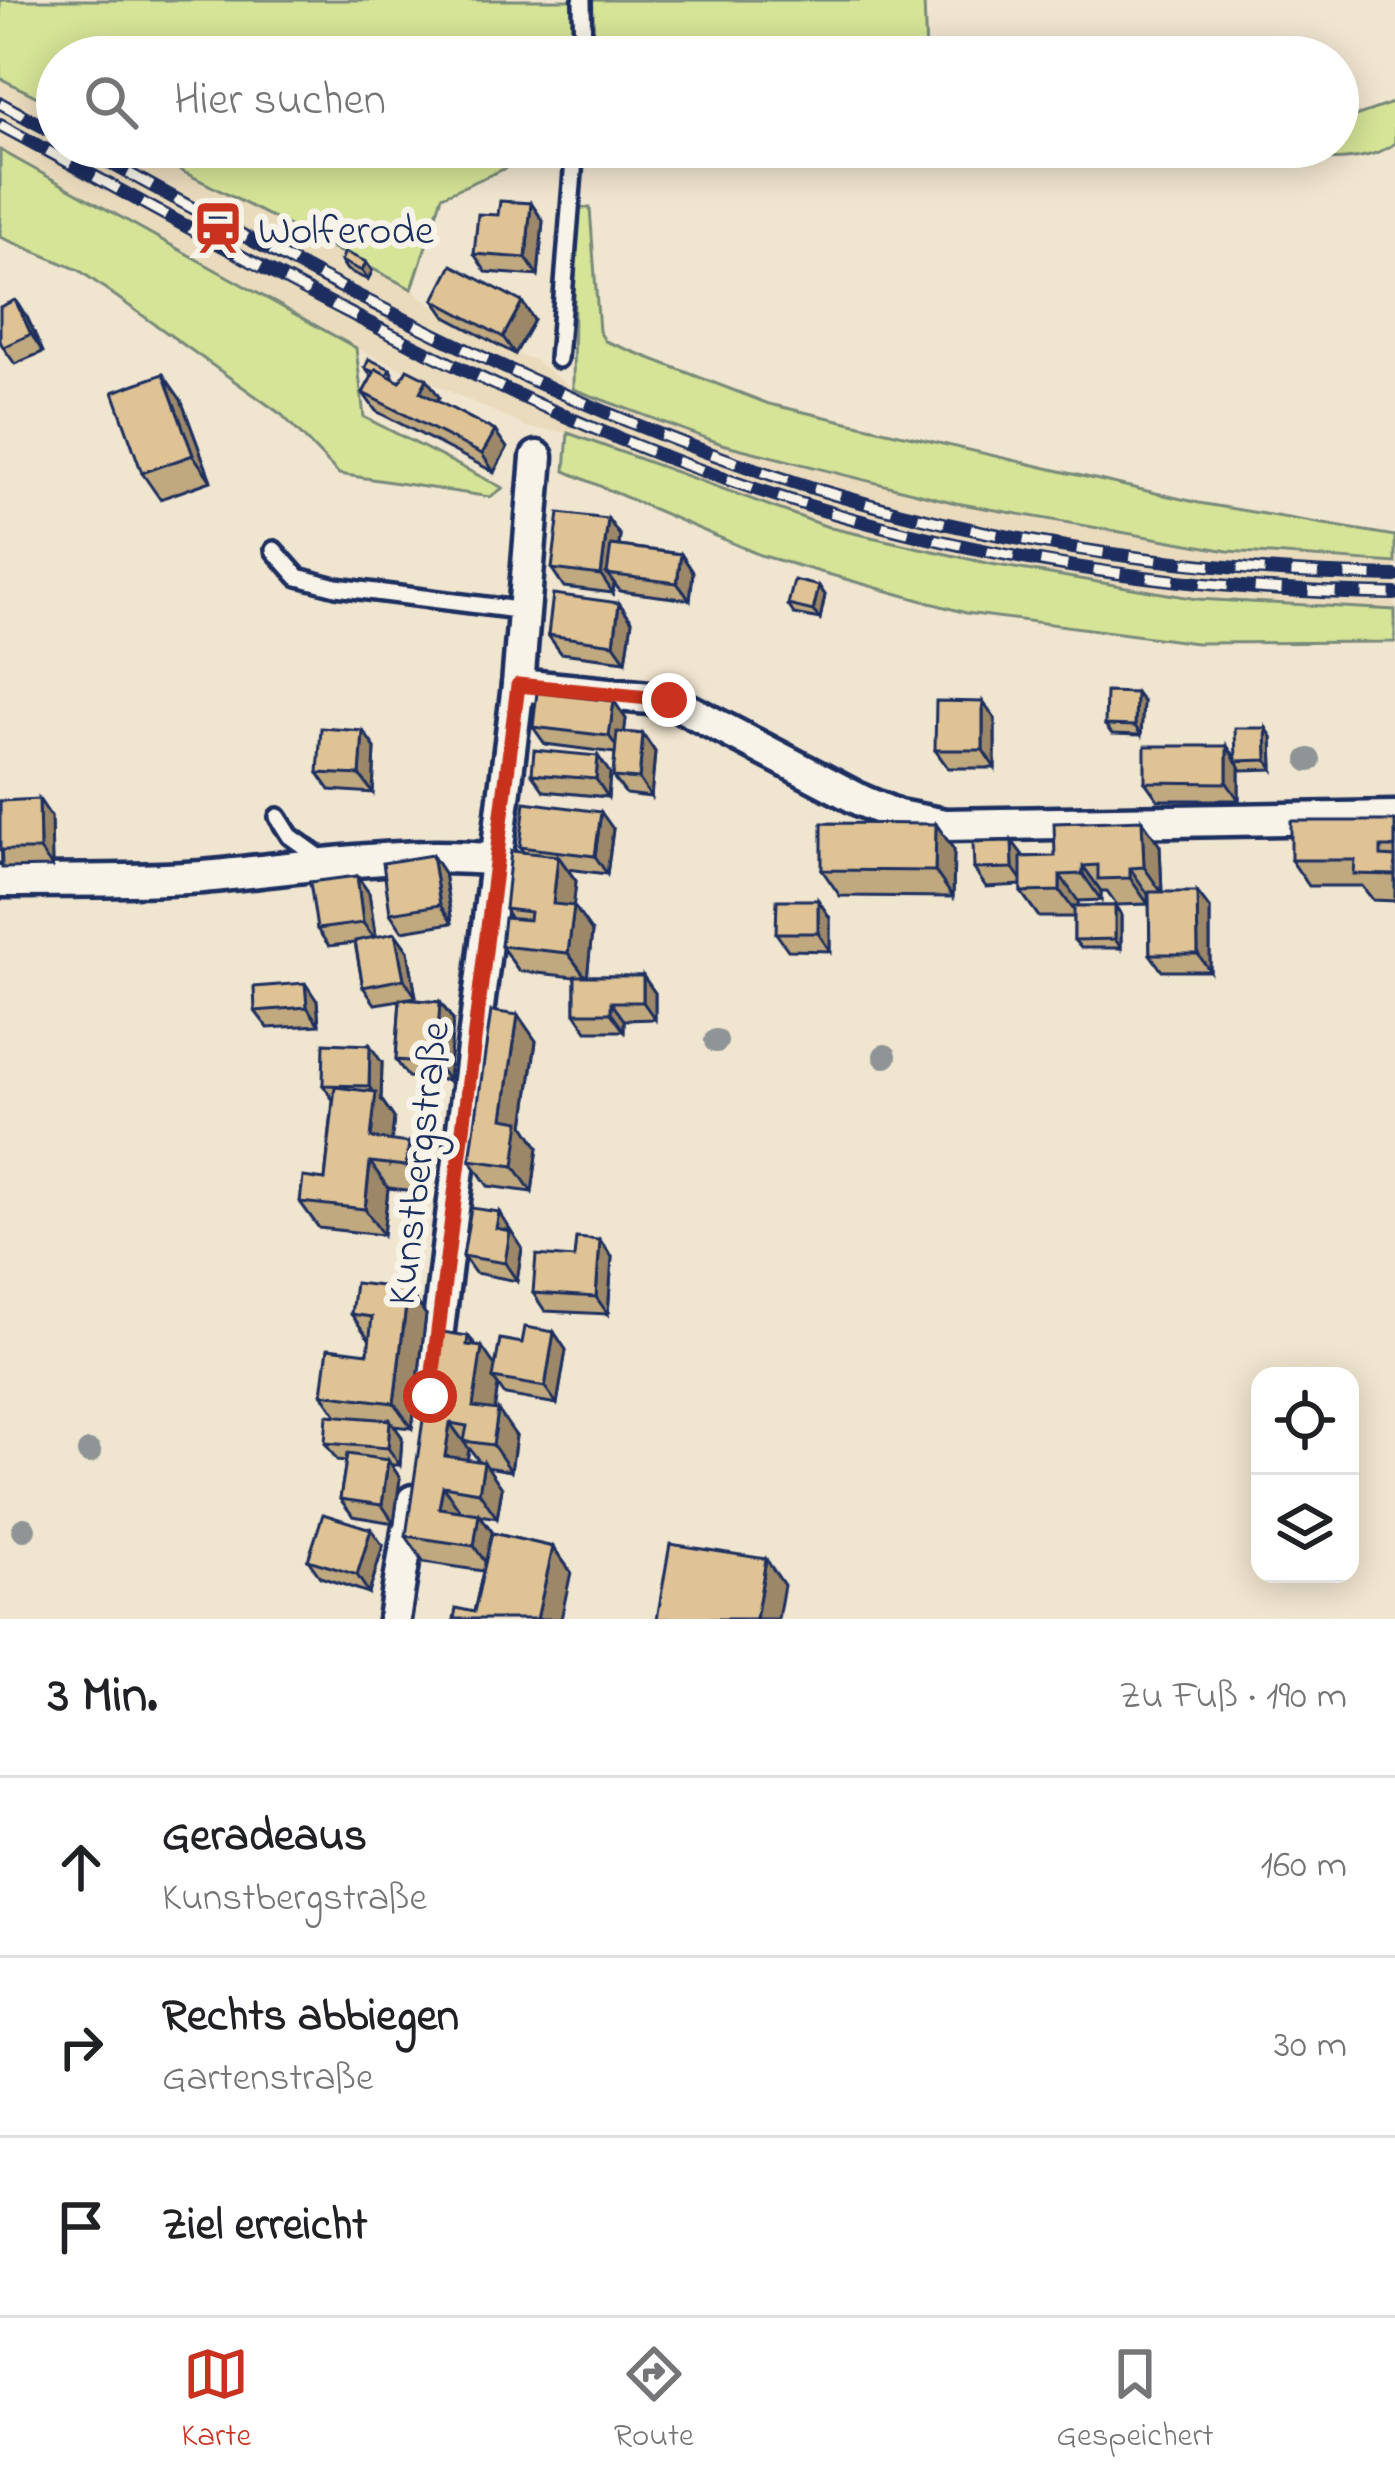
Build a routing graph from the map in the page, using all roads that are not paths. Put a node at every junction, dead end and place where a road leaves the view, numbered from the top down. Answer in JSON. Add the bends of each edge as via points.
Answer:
{"nodes":[{"id":1,"x":582,"y":0,"type":"edge"},
{"id":2,"x":583,"y":36,"type":"edge"},
{"id":3,"x":573,"y":168,"type":"edge"},
{"id":4,"x":558,"y":359,"type":"dead end"},
{"id":5,"x":537,"y":457,"type":"dead end"},
{"id":6,"x":274,"y":550,"type":"dead end"},
{"id":7,"x":527,"y":611,"type":"junction"},
{"id":8,"x":518,"y":685,"type":"junction"},
{"id":9,"x":278,"y":817,"type":"dead end"},
{"id":10,"x":1395,"y":817,"type":"edge"},
{"id":11,"x":496,"y":860,"type":"junction"},
{"id":12,"x":337,"y":864,"type":"junction"},
{"id":13,"x":0,"y":881,"type":"edge"},
{"id":14,"x":430,"y":1396,"type":"edge"},
{"id":15,"x":419,"y":1463,"type":"edge"},
{"id":16,"x":394,"y":1619,"type":"edge"}],
"edges":[{"from":1,"to":2,"type":"lane"},
{"from":3,"to":4,"type":"lane"},
{"from":5,"to":7,"type":"street","name":"Kunstbergstraße"},
{"from":6,"to":7,"type":"lane","via":[[298,577],[336,587]]},
{"from":7,"to":8,"type":"street","name":"Kunstbergstraße"},
{"from":8,"to":10,"type":"street","via":[[669,700],[862,801],[946,825]]},
{"from":8,"to":11,"type":"street","name":"Kunstbergstraße"},
{"from":9,"to":12,"type":"lane","via":[[311,855]]},
{"from":11,"to":12,"type":"street","via":[[454,855]]},
{"from":11,"to":14,"type":"street","name":"Kunstbergstraße"},
{"from":12,"to":13,"type":"street"},
{"from":15,"to":16,"type":"street"}]}
